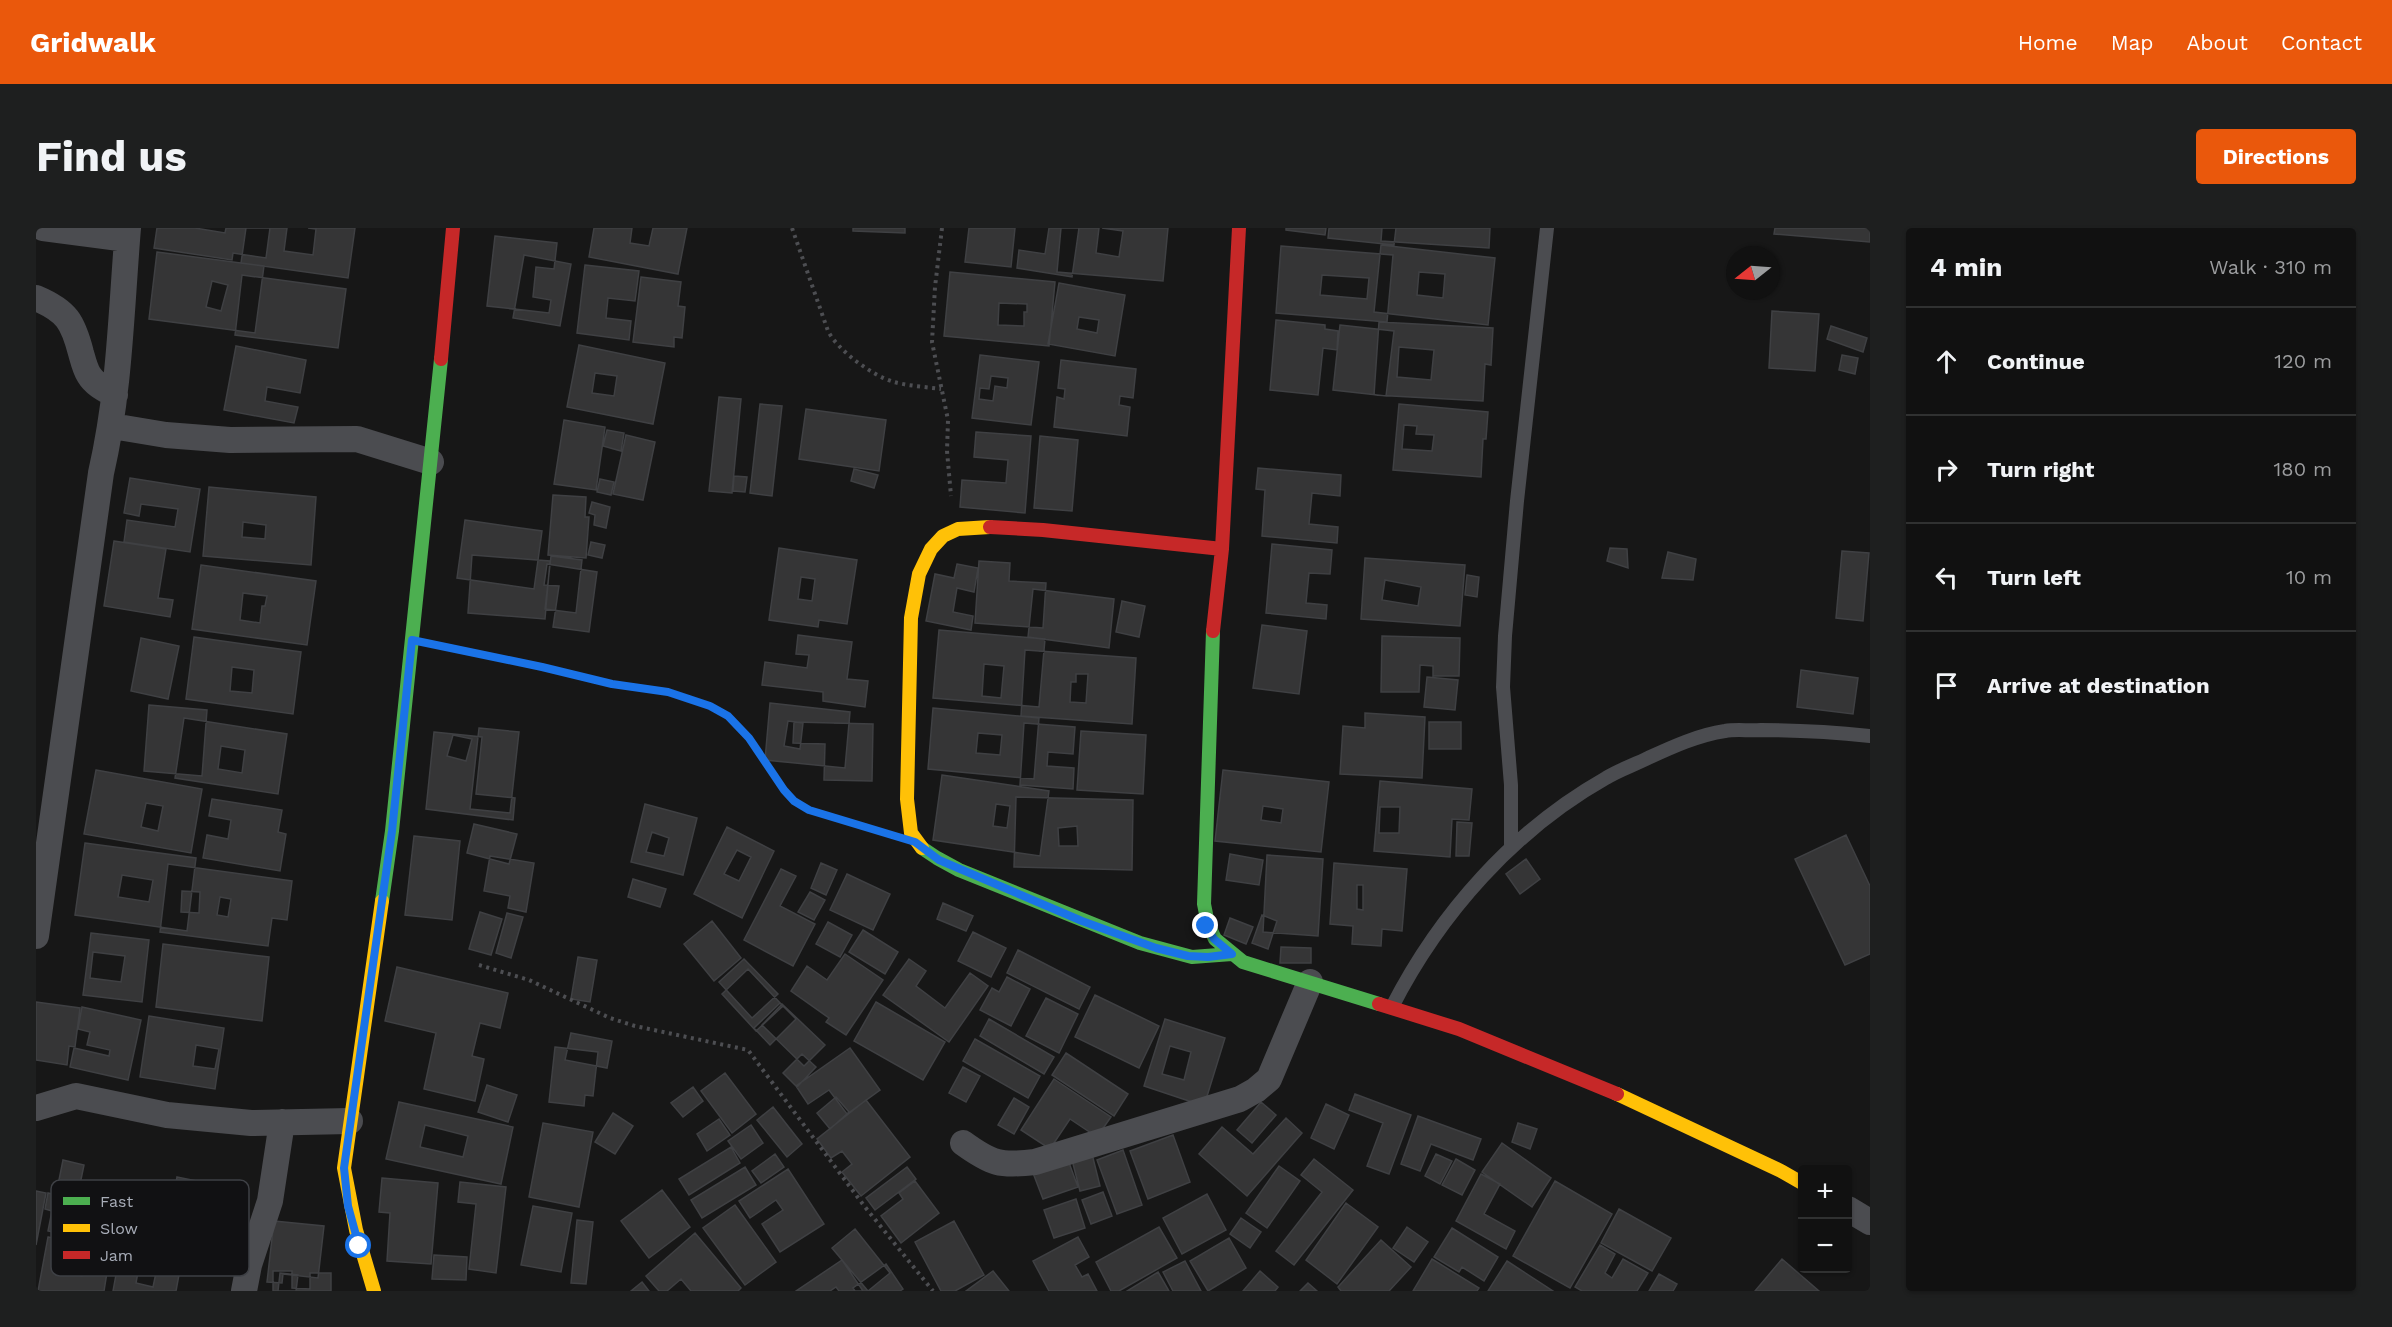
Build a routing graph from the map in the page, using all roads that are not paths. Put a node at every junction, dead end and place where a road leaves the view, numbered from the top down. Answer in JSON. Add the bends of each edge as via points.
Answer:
{"nodes":[{"id":1,"x":43,"y":228,"type":"edge"},
{"id":2,"x":453,"y":228,"type":"edge"},
{"id":3,"x":1239,"y":228,"type":"edge"},
{"id":4,"x":1547,"y":228,"type":"edge"},
{"id":5,"x":128,"y":233,"type":"edge"},
{"id":6,"x":36,"y":298,"type":"edge"},
{"id":7,"x":115,"y":395,"type":"junction"},
{"id":8,"x":112,"y":426,"type":"junction"},
{"id":9,"x":430,"y":462,"type":"junction"},
{"id":10,"x":1222,"y":549,"type":"junction"},
{"id":11,"x":1870,"y":736,"type":"edge"},
{"id":12,"x":1511,"y":848,"type":"junction"},
{"id":13,"x":36,"y":936,"type":"edge"},
{"id":14,"x":1232,"y":954,"type":"junction"},
{"id":15,"x":1310,"y":982,"type":"junction"},
{"id":16,"x":1392,"y":1008,"type":"junction"},
{"id":17,"x":43,"y":1103,"type":"edge"},
{"id":18,"x":350,"y":1121,"type":"junction"},
{"id":19,"x":282,"y":1122,"type":"junction"},
{"id":20,"x":963,"y":1143,"type":"dead end"},
{"id":21,"x":1798,"y":1180,"type":"edge"},
{"id":22,"x":1852,"y":1211,"type":"edge"},
{"id":23,"x":1870,"y":1222,"type":"edge"},
{"id":24,"x":249,"y":1265,"type":"edge"},
{"id":25,"x":247,"y":1276,"type":"edge"},
{"id":26,"x":244,"y":1291,"type":"edge"},
{"id":27,"x":374,"y":1291,"type":"edge"}],
"edges":[{"from":1,"to":5,"type":"street"},
{"from":2,"to":9,"type":"street"},
{"from":3,"to":10,"type":"street"},
{"from":4,"to":12,"type":"lane","via":[[1504,636],[1503,687],[1512,785]]},
{"from":5,"to":7,"type":"street"},
{"from":6,"to":7,"type":"street","via":[[69,318],[88,375]]},
{"from":7,"to":8,"type":"street"},
{"from":8,"to":9,"type":"street","via":[[230,440],[357,439]]},
{"from":8,"to":13,"type":"street","via":[[99,485]]},
{"from":9,"to":18,"type":"street","via":[[392,831]]},
{"from":10,"to":14,"type":"street","via":[[1213,622],[1204,904],[1206,926]]},
{"from":10,"to":14,"type":"street","via":[[1043,530],[958,529],[943,536],[931,549],[919,574],[911,618],[907,799],[915,842],[939,860],[1156,948],[1188,956]]},
{"from":11,"to":12,"type":"lane","via":[[1817,730],[1724,731],[1680,744],[1606,778]]},
{"from":12,"to":16,"type":"lane","via":[[1450,914],[1409,973]]},
{"from":14,"to":15,"type":"street","via":[[1243,962]]},
{"from":15,"to":16,"type":"street"},
{"from":15,"to":20,"type":"street","via":[[1269,1079],[1240,1100],[1035,1162],[1009,1165],[986,1160]]},
{"from":16,"to":21,"type":"street","via":[[1459,1029],[1617,1094]]},
{"from":17,"to":19,"type":"street","via":[[76,1096],[167,1115]]},
{"from":18,"to":19,"type":"street"},
{"from":18,"to":27,"type":"street","via":[[344,1168],[348,1206]]},
{"from":19,"to":24,"type":"street","via":[[270,1201]]},
{"from":22,"to":23,"type":"street"},
{"from":25,"to":26,"type":"street"}]}
